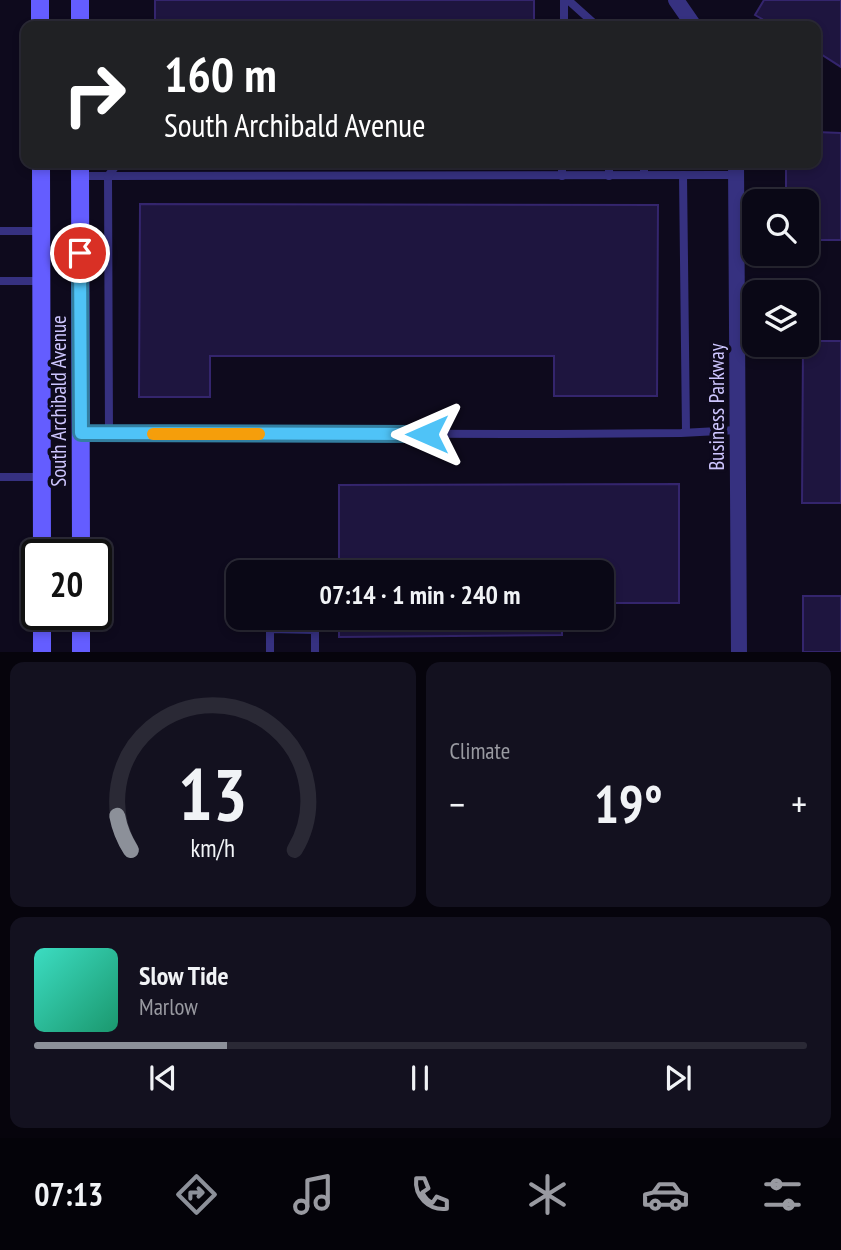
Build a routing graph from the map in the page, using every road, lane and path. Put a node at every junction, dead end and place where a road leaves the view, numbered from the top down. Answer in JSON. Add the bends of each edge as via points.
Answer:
{"nodes":[{"id":1,"x":40,"y":0,"type":"edge"},
{"id":2,"x":80,"y":0,"type":"edge"},
{"id":3,"x":566,"y":0,"type":"edge"},
{"id":4,"x":676,"y":0,"type":"edge"},
{"id":5,"x":40,"y":21,"type":"edge"},
{"id":6,"x":80,"y":21,"type":"edge"},
{"id":7,"x":564,"y":21,"type":"edge"},
{"id":8,"x":591,"y":21,"type":"edge"},
{"id":9,"x":691,"y":21,"type":"edge"},
{"id":10,"x":41,"y":168,"type":"edge"},
{"id":11,"x":114,"y":168,"type":"edge"},
{"id":12,"x":562,"y":168,"type":"edge"},
{"id":13,"x":609,"y":168,"type":"edge"},
{"id":14,"x":644,"y":168,"type":"edge"},
{"id":15,"x":80,"y":169,"type":"edge"},
{"id":16,"x":736,"y":169,"type":"edge"},
{"id":17,"x":644,"y":175,"type":"junction"},
{"id":18,"x":683,"y":175,"type":"junction"},
{"id":19,"x":108,"y":176,"type":"junction"},
{"id":20,"x":562,"y":176,"type":"junction"},
{"id":21,"x":609,"y":176,"type":"junction"},
{"id":22,"x":0,"y":231,"type":"edge"},
{"id":23,"x":41,"y":231,"type":"junction"},
{"id":24,"x":0,"y":281,"type":"edge"},
{"id":25,"x":41,"y":281,"type":"junction"},
{"id":26,"x":737,"y":430,"type":"junction"},
{"id":27,"x":686,"y":432,"type":"junction"},
{"id":28,"x":81,"y":433,"type":"junction"},
{"id":29,"x":109,"y":433,"type":"junction"},
{"id":30,"x":0,"y":477,"type":"edge"},
{"id":31,"x":41,"y":477,"type":"junction"},
{"id":32,"x":41,"y":539,"type":"edge"},
{"id":33,"x":81,"y":539,"type":"edge"},
{"id":34,"x":42,"y":630,"type":"edge"},
{"id":35,"x":81,"y":630,"type":"edge"},
{"id":36,"x":42,"y":652,"type":"edge"},
{"id":37,"x":81,"y":652,"type":"edge"},
{"id":38,"x":270,"y":652,"type":"edge"},
{"id":39,"x":315,"y":652,"type":"edge"},
{"id":40,"x":739,"y":652,"type":"edge"}],
"edges":[{"from":1,"to":5,"type":"main road"},
{"from":2,"to":6,"type":"main road"},
{"from":3,"to":7,"type":"lane"},
{"from":3,"to":8,"type":"lane"},
{"from":4,"to":9,"type":"street"},
{"from":10,"to":23,"type":"main road","name":"South Archibald Avenue"},
{"from":11,"to":19,"type":"lane"},
{"from":12,"to":20,"type":"lane"},
{"from":13,"to":21,"type":"lane"},
{"from":14,"to":17,"type":"lane"},
{"from":15,"to":19,"type":"lane"},
{"from":15,"to":28,"type":"main road","name":"South Archibald Avenue"},
{"from":16,"to":18,"type":"lane"},
{"from":16,"to":26,"type":"street","name":"Business Parkway"},
{"from":17,"to":18,"type":"lane"},
{"from":17,"to":21,"type":"lane"},
{"from":18,"to":27,"type":"lane"},
{"from":19,"to":20,"type":"lane"},
{"from":19,"to":29,"type":"lane"},
{"from":20,"to":21,"type":"lane"},
{"from":22,"to":23,"type":"lane"},
{"from":23,"to":25,"type":"main road","name":"South Archibald Avenue"},
{"from":24,"to":25,"type":"lane"},
{"from":25,"to":31,"type":"main road","name":"South Archibald Avenue"},
{"from":26,"to":27,"type":"lane"},
{"from":26,"to":40,"type":"street","name":"Business Parkway"},
{"from":27,"to":29,"type":"lane"},
{"from":28,"to":29,"type":"lane"},
{"from":28,"to":33,"type":"main road","name":"South Archibald Avenue"},
{"from":30,"to":31,"type":"lane"},
{"from":31,"to":32,"type":"main road","name":"South Archibald Avenue"},
{"from":34,"to":36,"type":"main road"},
{"from":35,"to":37,"type":"main road"},
{"from":38,"to":39,"type":"lane","via":[[270,629],[315,630]]}]}
